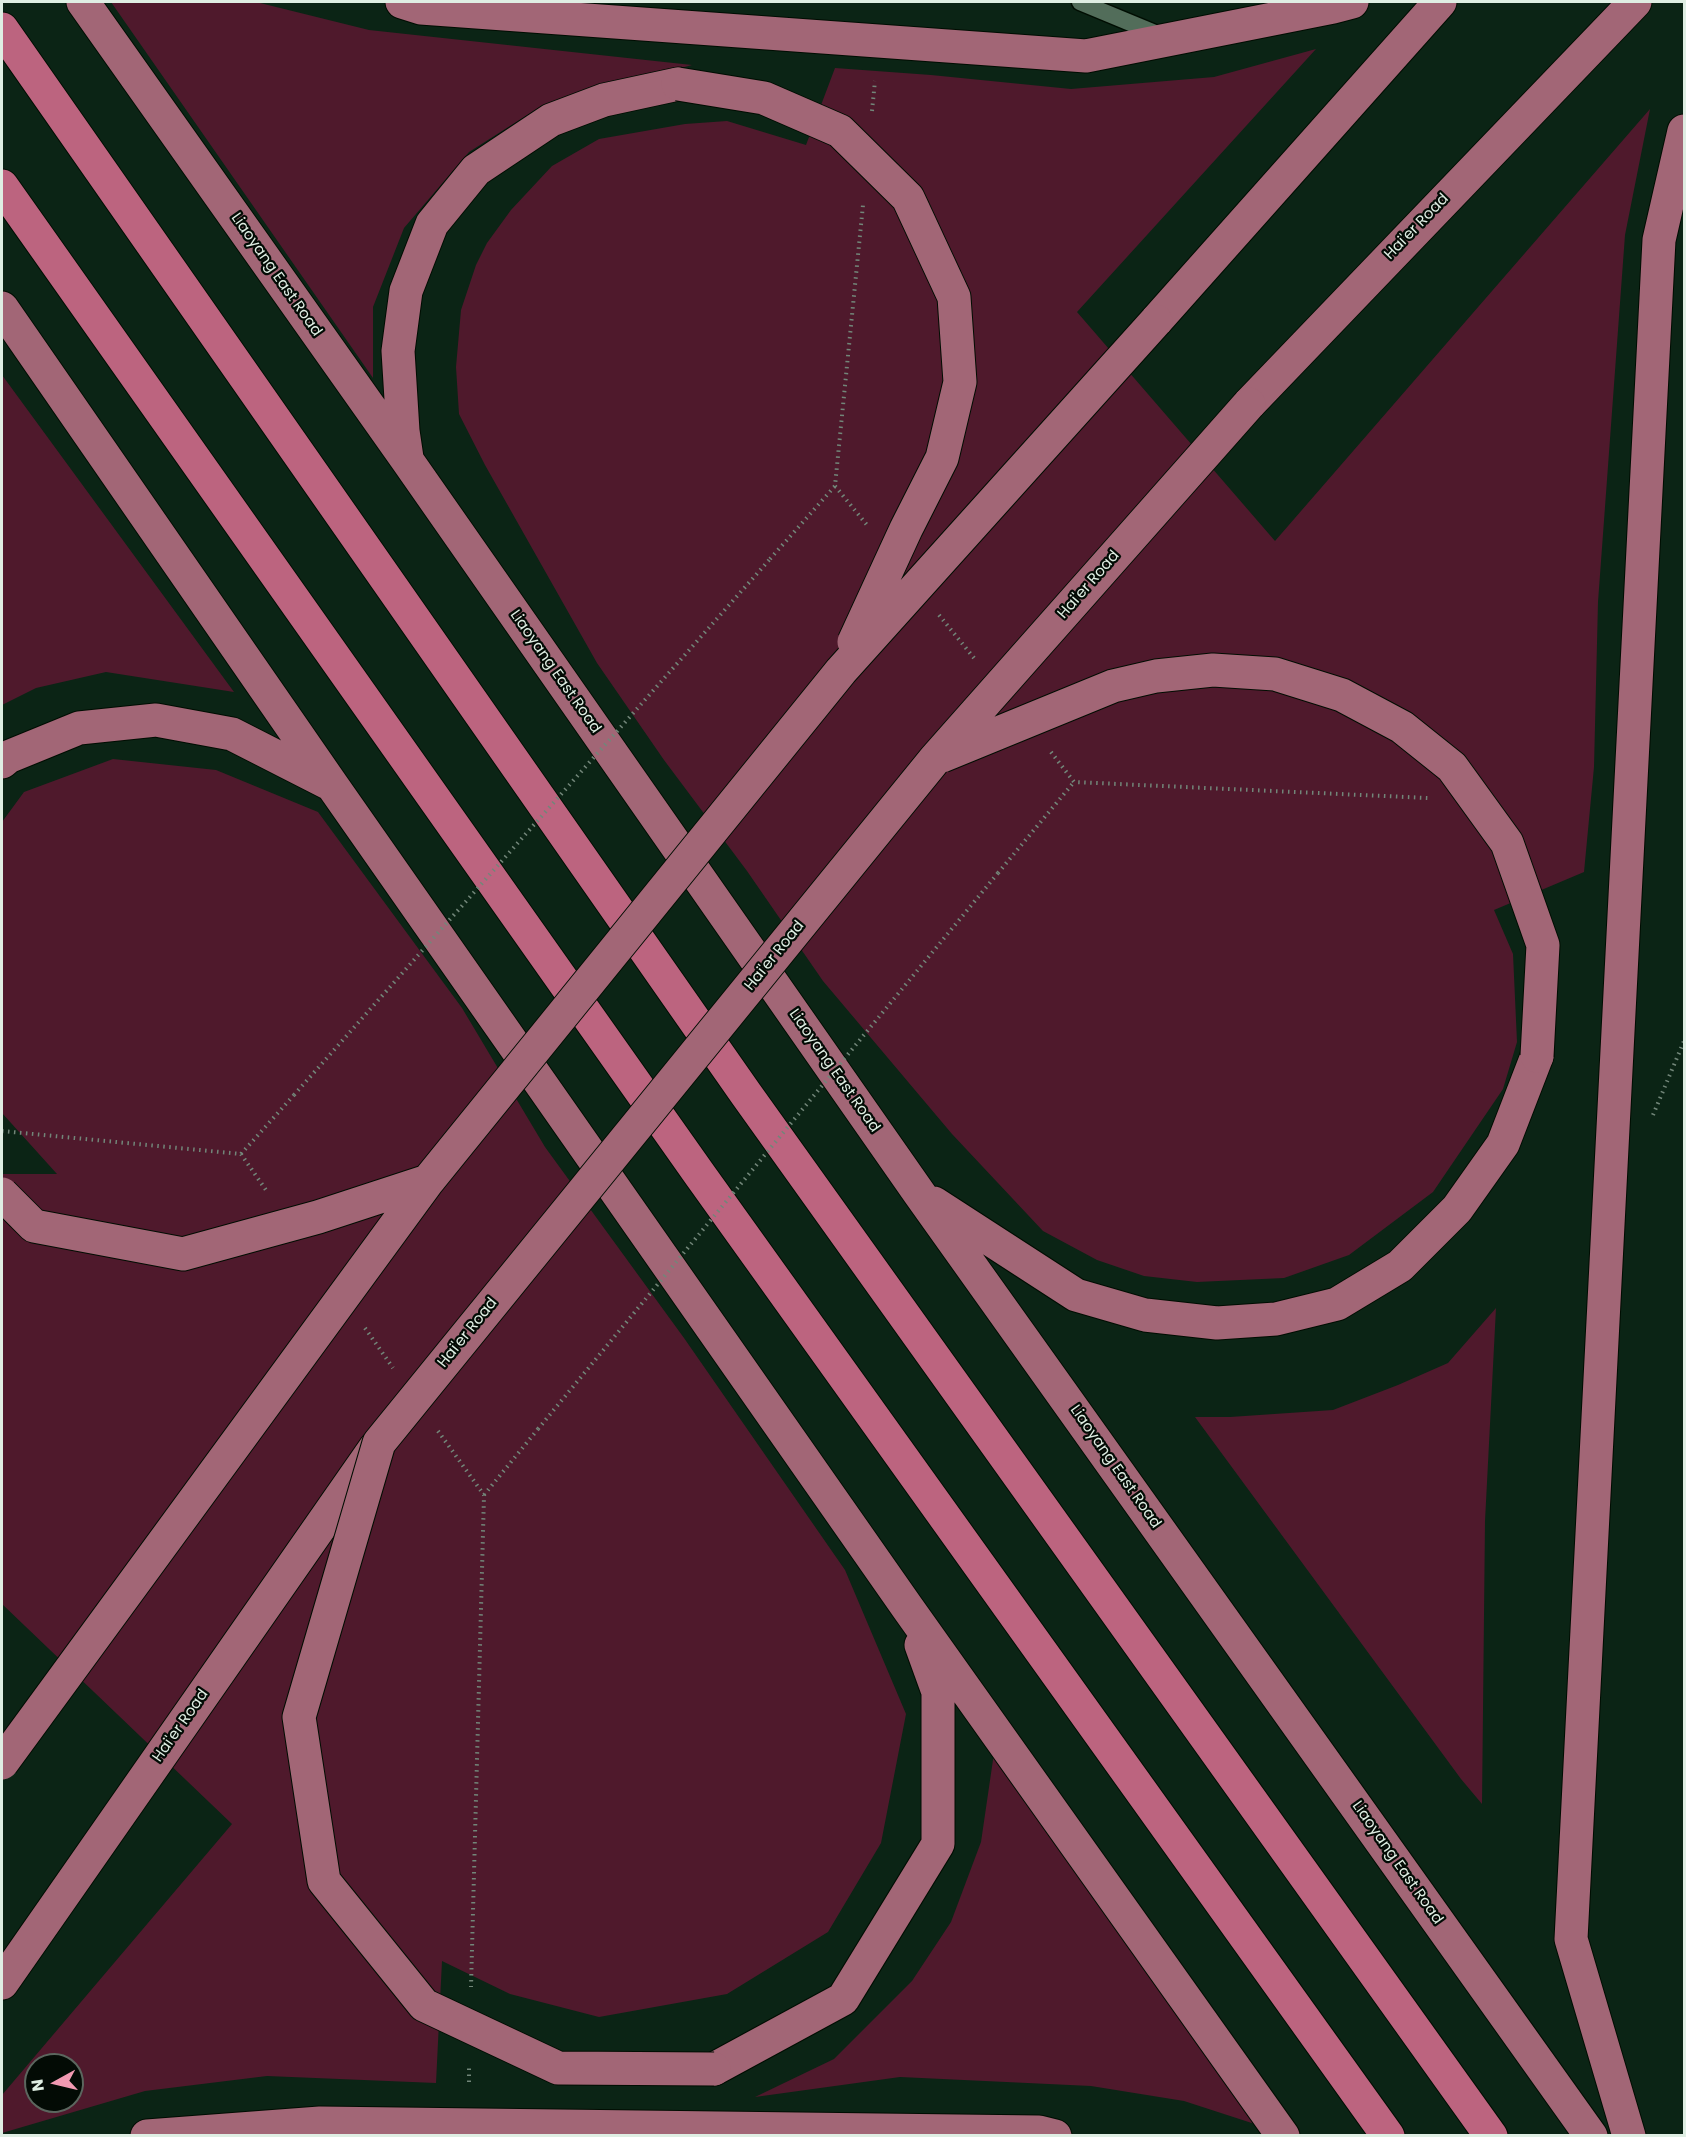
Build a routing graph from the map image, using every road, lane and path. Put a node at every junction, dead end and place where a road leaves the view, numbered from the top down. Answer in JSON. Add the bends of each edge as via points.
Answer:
{"nodes":[{"id":1,"x":83,"y":2,"type":"edge"},
{"id":2,"x":457,"y":2,"type":"edge"},
{"id":3,"x":1080,"y":2,"type":"edge"},
{"id":4,"x":1352,"y":2,"type":"edge"},
{"id":5,"x":1440,"y":2,"type":"edge"},
{"id":6,"x":1635,"y":2,"type":"edge"},
{"id":7,"x":412,"y":5,"type":"edge"},
{"id":8,"x":2,"y":28,"type":"edge"},
{"id":9,"x":1171,"y":40,"type":"junction"},
{"id":10,"x":875,"y":81,"type":"dead end"},
{"id":11,"x":872,"y":117,"type":"dead end"},
{"id":12,"x":1684,"y":131,"type":"edge"},
{"id":13,"x":2,"y":186,"type":"edge"},
{"id":14,"x":863,"y":200,"type":"dead end"},
{"id":15,"x":2,"y":308,"type":"edge"},
{"id":16,"x":407,"y":460,"type":"junction"},
{"id":17,"x":835,"y":486,"type":"junction"},
{"id":18,"x":872,"y":532,"type":"dead end"},
{"id":19,"x":932,"y":606,"type":"dead end"},
{"id":20,"x":977,"y":662,"type":"dead end"},
{"id":21,"x":841,"y":671,"type":"junction"},
{"id":22,"x":1044,"y":745,"type":"dead end"},
{"id":23,"x":935,"y":759,"type":"junction"},
{"id":24,"x":2,"y":762,"type":"edge"},
{"id":25,"x":1074,"y":782,"type":"junction"},
{"id":26,"x":332,"y":785,"type":"junction"},
{"id":27,"x":1430,"y":798,"type":"dead end"},
{"id":28,"x":2,"y":1131,"type":"edge"},
{"id":29,"x":428,"y":1180,"type":"junction"},
{"id":30,"x":919,"y":1193,"type":"junction"},
{"id":31,"x":2,"y":1194,"type":"edge"},
{"id":32,"x":379,"y":1443,"type":"junction"},
{"id":33,"x":907,"y":1607,"type":"junction"},
{"id":34,"x":2,"y":1763,"type":"edge"},
{"id":35,"x":2,"y":1983,"type":"edge"},
{"id":36,"x":471,"y":1991,"type":"dead end"},
{"id":37,"x":469,"y":2059,"type":"dead end"},
{"id":38,"x":469,"y":2082,"type":"dead end"},
{"id":39,"x":937,"y":2133,"type":"edge"},
{"id":40,"x":147,"y":2136,"type":"edge"},
{"id":41,"x":1055,"y":2136,"type":"edge"},
{"id":42,"x":1283,"y":2136,"type":"edge"},
{"id":43,"x":1388,"y":2136,"type":"edge"},
{"id":44,"x":1491,"y":2136,"type":"edge"},
{"id":45,"x":1591,"y":2136,"type":"edge"},
{"id":46,"x":1629,"y":2136,"type":"edge"}],
"edges":[{"from":1,"to":16,"type":"main road","name":"Liaoyang East Road"},
{"from":2,"to":7,"type":"lane"},
{"from":3,"to":9,"type":"lane"},
{"from":4,"to":9,"type":"main road"},
{"from":5,"to":21,"type":"main road","bridge":true},
{"from":6,"to":23,"type":"main road","name":"Hai'er Road","bridge":true,"via":[[1249,404]]},
{"from":7,"to":9,"type":"main road","via":[[1086,56]]},
{"from":8,"to":44,"type":"highway","via":[[746,1094]]},
{"from":10,"to":11,"type":"path"},
{"from":12,"to":46,"type":"main road","via":[[1659,240],[1571,1939]]},
{"from":13,"to":43,"type":"highway","via":[[700,1175]]},
{"from":14,"to":17,"type":"path"},
{"from":15,"to":26,"type":"main road"},
{"from":16,"to":21,"type":"main road","bridge":true,"via":[[398,351],[406,291],[432,224],[476,170],[551,120],[604,100],[678,84],[764,98],[840,131],[908,198],[954,297],[960,382],[942,458]]},
{"from":16,"to":30,"type":"main road","name":"Liaoyang East Road"},
{"from":17,"to":18,"type":"path"},
{"from":17,"to":28,"type":"path","bridge":true,"via":[[241,1155]]},
{"from":19,"to":20,"type":"path"},
{"from":21,"to":29,"type":"main road","bridge":true},
{"from":22,"to":25,"type":"path"},
{"from":23,"to":30,"type":"main road","bridge":true,"via":[[1113,686],[1156,676],[1213,670],[1275,674],[1342,695],[1402,727],[1452,767],[1507,843],[1543,945],[1537,1056],[1503,1144],[1457,1209],[1400,1266],[1337,1304],[1276,1319],[1217,1323],[1145,1315],[1077,1295]]},
{"from":23,"to":32,"type":"main road","name":"Hai'er Road","bridge":true},
{"from":24,"to":26,"type":"main road","via":[[79,728],[156,720],[232,734]]},
{"from":25,"to":27,"type":"path"},
{"from":25,"to":36,"type":"path","bridge":true,"via":[[484,1495]]},
{"from":26,"to":33,"type":"main road"},
{"from":29,"to":31,"type":"main road","bridge":true,"via":[[318,1217],[183,1254],[34,1226]]},
{"from":29,"to":34,"type":"main road","bridge":true},
{"from":30,"to":45,"type":"main road","name":"Liaoyang East Road"},
{"from":32,"to":33,"type":"main road","bridge":true,"via":[[299,1717],[324,1881],[424,2005],[558,2068],[714,2069],[843,1999],[938,1844],[938,1692]]},
{"from":32,"to":35,"type":"main road","name":"Hai'er Road"},
{"from":33,"to":42,"type":"main road"},
{"from":37,"to":38,"type":"path"},
{"from":39,"to":40,"type":"main road","via":[[320,2122]]},
{"from":39,"to":41,"type":"main road","via":[[1039,2132]]}]}
